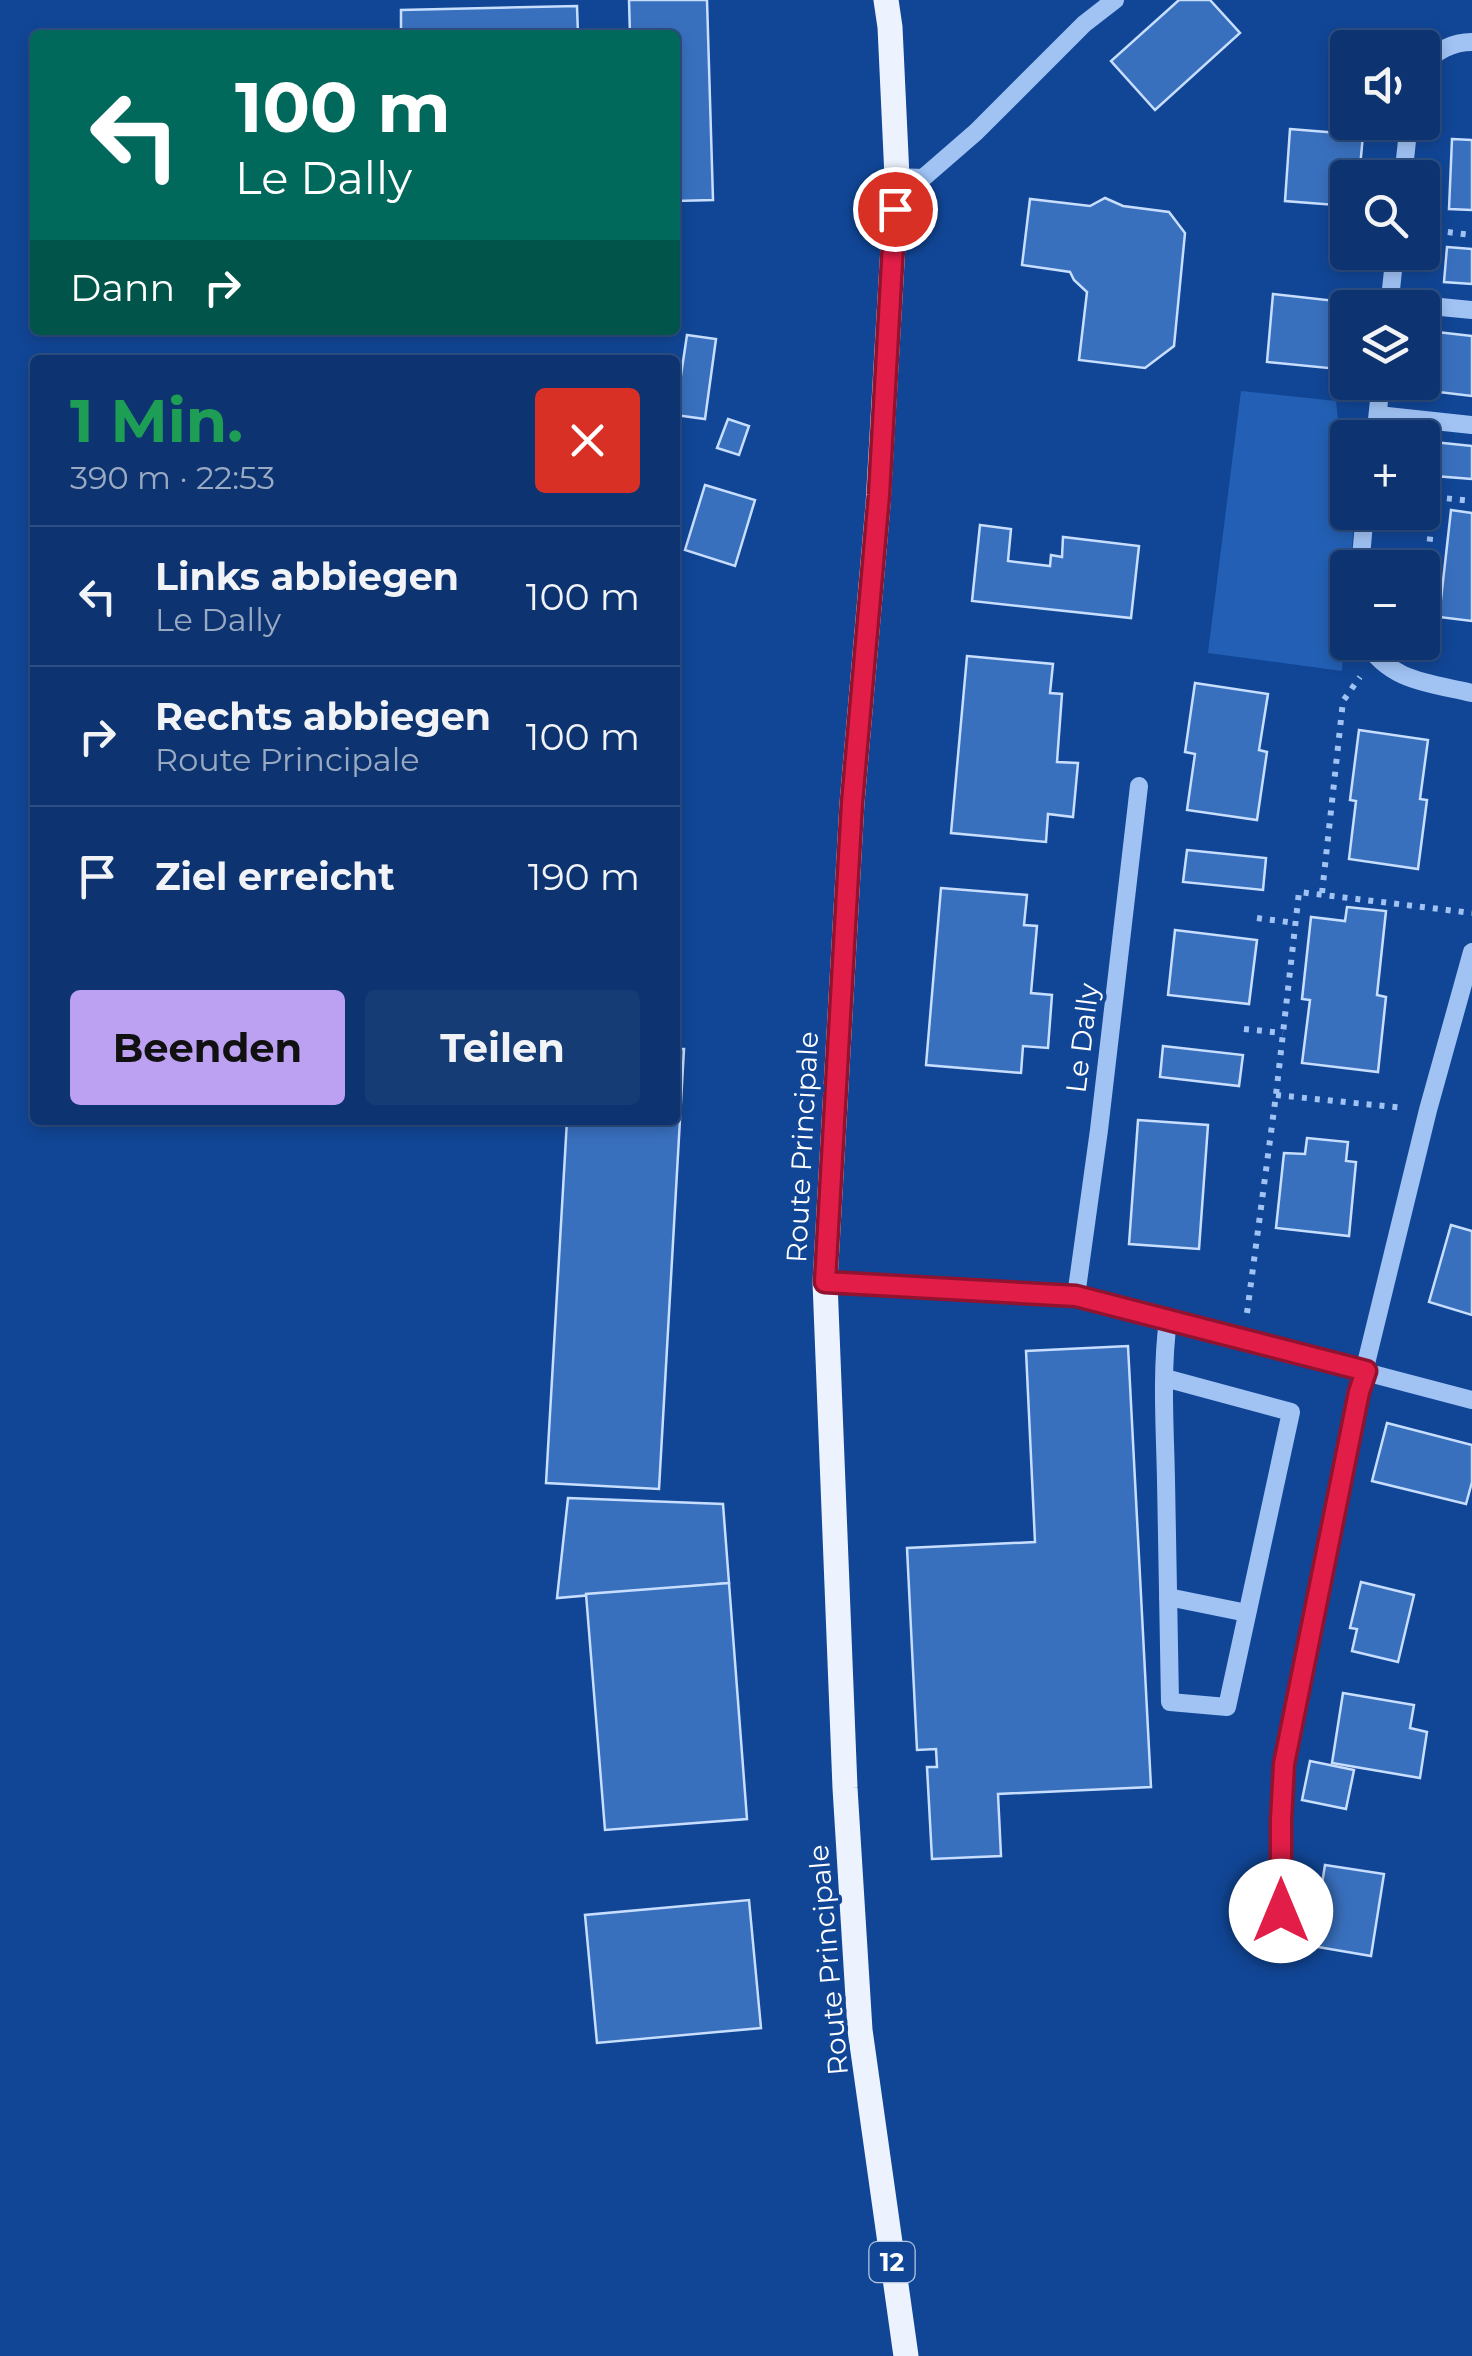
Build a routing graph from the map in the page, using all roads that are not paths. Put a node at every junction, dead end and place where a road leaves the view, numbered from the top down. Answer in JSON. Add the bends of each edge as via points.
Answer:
{"nodes":[{"id":1,"x":886,"y":0,"type":"edge"},
{"id":2,"x":1116,"y":0,"type":"edge"},
{"id":3,"x":1472,"y":42,"type":"edge"},
{"id":4,"x":1440,"y":51,"type":"edge"},
{"id":5,"x":896,"y":177,"type":"junction"},
{"id":6,"x":1440,"y":308,"type":"edge"},
{"id":7,"x":1472,"y":310,"type":"edge"},
{"id":8,"x":1379,"y":400,"type":"edge"},
{"id":9,"x":1378,"y":415,"type":"junction"},
{"id":10,"x":1377,"y":420,"type":"edge"},
{"id":11,"x":1472,"y":425,"type":"edge"},
{"id":12,"x":1382,"y":660,"type":"edge"},
{"id":13,"x":1472,"y":693,"type":"edge"},
{"id":14,"x":1139,"y":786,"type":"dead end"},
{"id":15,"x":1472,"y":952,"type":"edge"},
{"id":16,"x":825,"y":1282,"type":"junction"},
{"id":17,"x":1076,"y":1296,"type":"junction"},
{"id":18,"x":1168,"y":1320,"type":"junction"},
{"id":19,"x":1366,"y":1371,"type":"junction"},
{"id":20,"x":1165,"y":1378,"type":"junction"},
{"id":21,"x":1472,"y":1400,"type":"edge"},
{"id":22,"x":1168,"y":1597,"type":"junction"},
{"id":23,"x":1247,"y":1613,"type":"junction"},
{"id":24,"x":1281,"y":1942,"type":"dead end"},
{"id":25,"x":906,"y":2356,"type":"edge"}],
"edges":[{"from":1,"to":5,"type":"main road","name":"Route Principale","number":"12"},
{"from":2,"to":5,"type":"street","via":[[923,178]]},
{"from":3,"to":4,"type":"street"},
{"from":5,"to":16,"type":"main road","name":"Route Principale","number":"12"},
{"from":6,"to":7,"type":"street"},
{"from":8,"to":9,"type":"street"},
{"from":9,"to":10,"type":"street"},
{"from":9,"to":11,"type":"street"},
{"from":12,"to":13,"type":"street","via":[[1397,674]]},
{"from":14,"to":17,"type":"street","name":"Le Dally"},
{"from":15,"to":19,"type":"street"},
{"from":16,"to":17,"type":"street"},
{"from":16,"to":25,"type":"main road","name":"Route Principale","number":"12","via":[[860,2030]]},
{"from":17,"to":18,"type":"street"},
{"from":18,"to":19,"type":"street"},
{"from":18,"to":20,"type":"street"},
{"from":19,"to":21,"type":"street"},
{"from":19,"to":24,"type":"street","via":[[1284,1764]]},
{"from":20,"to":22,"type":"street"},
{"from":20,"to":23,"type":"street","via":[[1292,1412]]},
{"from":22,"to":23,"type":"street"},
{"from":22,"to":23,"type":"street","via":[[1170,1702],[1227,1707]]}]}
